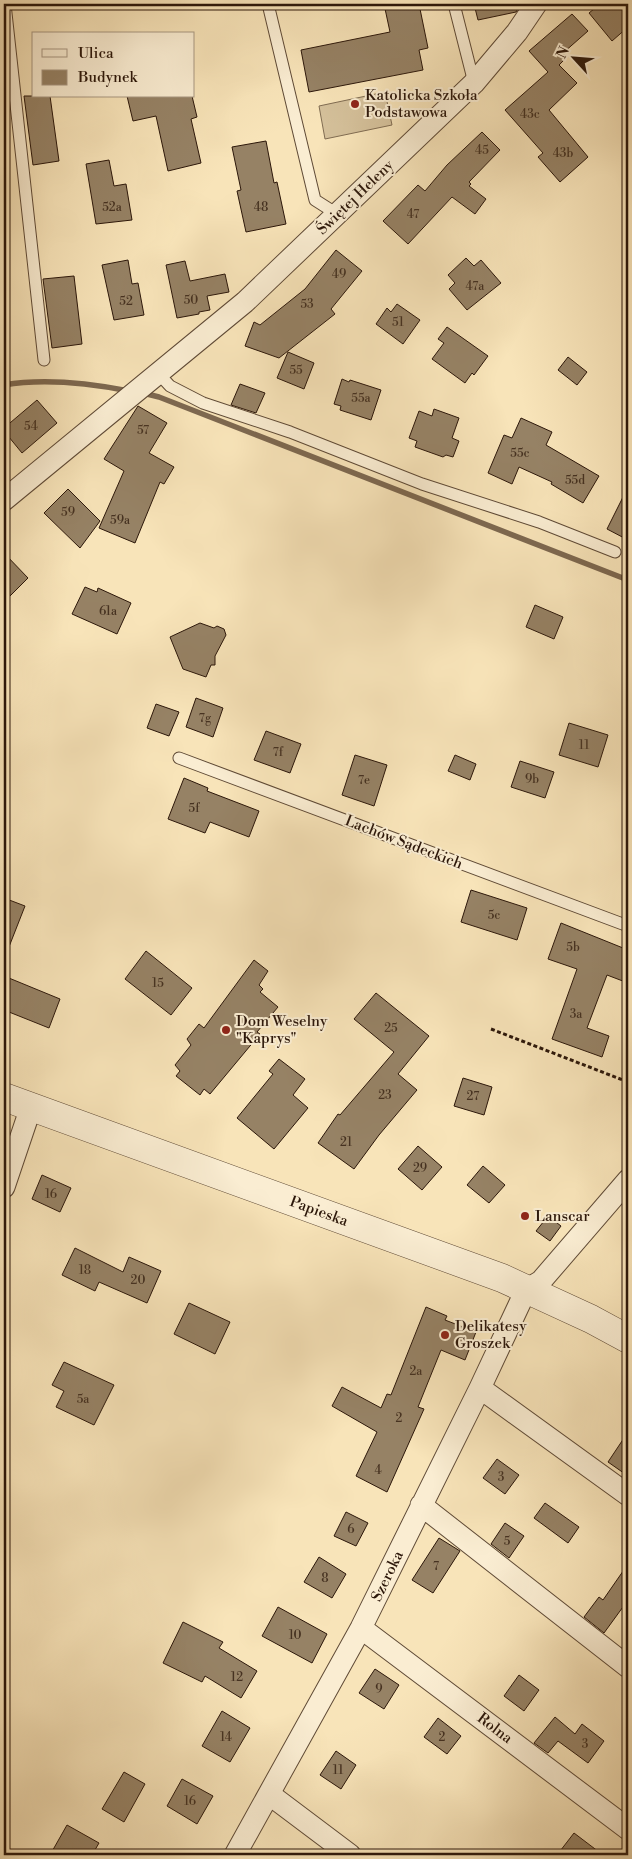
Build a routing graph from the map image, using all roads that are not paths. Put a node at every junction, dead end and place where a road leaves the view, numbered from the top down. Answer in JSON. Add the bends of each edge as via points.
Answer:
{"nodes":[{"id":1,"x":5,"y":4,"type":"edge"},
{"id":2,"x":268,"y":4,"type":"edge"},
{"id":3,"x":454,"y":4,"type":"edge"},
{"id":4,"x":536,"y":4,"type":"edge"},
{"id":5,"x":474,"y":83,"type":"junction"},
{"id":6,"x":337,"y":214,"type":"junction"},
{"id":7,"x":44,"y":360,"type":"dead end"},
{"id":8,"x":153,"y":376,"type":"junction"},
{"id":9,"x":4,"y":500,"type":"edge"},
{"id":10,"x":615,"y":552,"type":"dead end"},
{"id":11,"x":179,"y":758,"type":"dead end"},
{"id":12,"x":628,"y":926,"type":"edge"},
{"id":13,"x":4,"y":1097,"type":"edge"},
{"id":14,"x":31,"y":1107,"type":"junction"},
{"id":15,"x":628,"y":1180,"type":"edge"},
{"id":16,"x":4,"y":1187,"type":"edge"},
{"id":17,"x":526,"y":1290,"type":"junction"},
{"id":18,"x":628,"y":1339,"type":"edge"},
{"id":19,"x":480,"y":1388,"type":"junction"},
{"id":20,"x":628,"y":1495,"type":"edge"},
{"id":21,"x":421,"y":1505,"type":"junction"},
{"id":22,"x":361,"y":1628,"type":"junction"},
{"id":23,"x":628,"y":1667,"type":"edge"},
{"id":24,"x":269,"y":1794,"type":"junction"},
{"id":25,"x":628,"y":1829,"type":"edge"},
{"id":26,"x":235,"y":1855,"type":"edge"},
{"id":27,"x":350,"y":1855,"type":"edge"}],
"edges":[{"from":1,"to":7,"type":"lane"},
{"from":2,"to":6,"type":"lane","via":[[315,200]]},
{"from":3,"to":5,"type":"lane"},
{"from":4,"to":5,"type":"street","name":"Świętej Heleny"},
{"from":5,"to":6,"type":"street","name":"Świętej Heleny"},
{"from":6,"to":8,"type":"street","name":"Świętej Heleny","via":[[245,302]]},
{"from":8,"to":9,"type":"street","name":"Świętej Heleny"},
{"from":8,"to":10,"type":"lane","via":[[204,403]]},
{"from":11,"to":12,"type":"lane","name":"Lachów Sądeckich"},
{"from":13,"to":14,"type":"street","name":"Papieska"},
{"from":14,"to":16,"type":"street"},
{"from":14,"to":17,"type":"street","name":"Papieska","via":[[302,1204],[502,1278]]},
{"from":15,"to":17,"type":"street","via":[[541,1280]]},
{"from":17,"to":18,"type":"street","name":"Papieska"},
{"from":17,"to":19,"type":"street","name":"Szeroka"},
{"from":19,"to":20,"type":"street"},
{"from":19,"to":21,"type":"street","name":"Szeroka"},
{"from":21,"to":22,"type":"street","name":"Szeroka"},
{"from":21,"to":23,"type":"street"},
{"from":22,"to":24,"type":"street","name":"Szeroka"},
{"from":22,"to":25,"type":"street","name":"Rolna"},
{"from":24,"to":26,"type":"street","name":"Szeroka"},
{"from":24,"to":27,"type":"street"}]}
